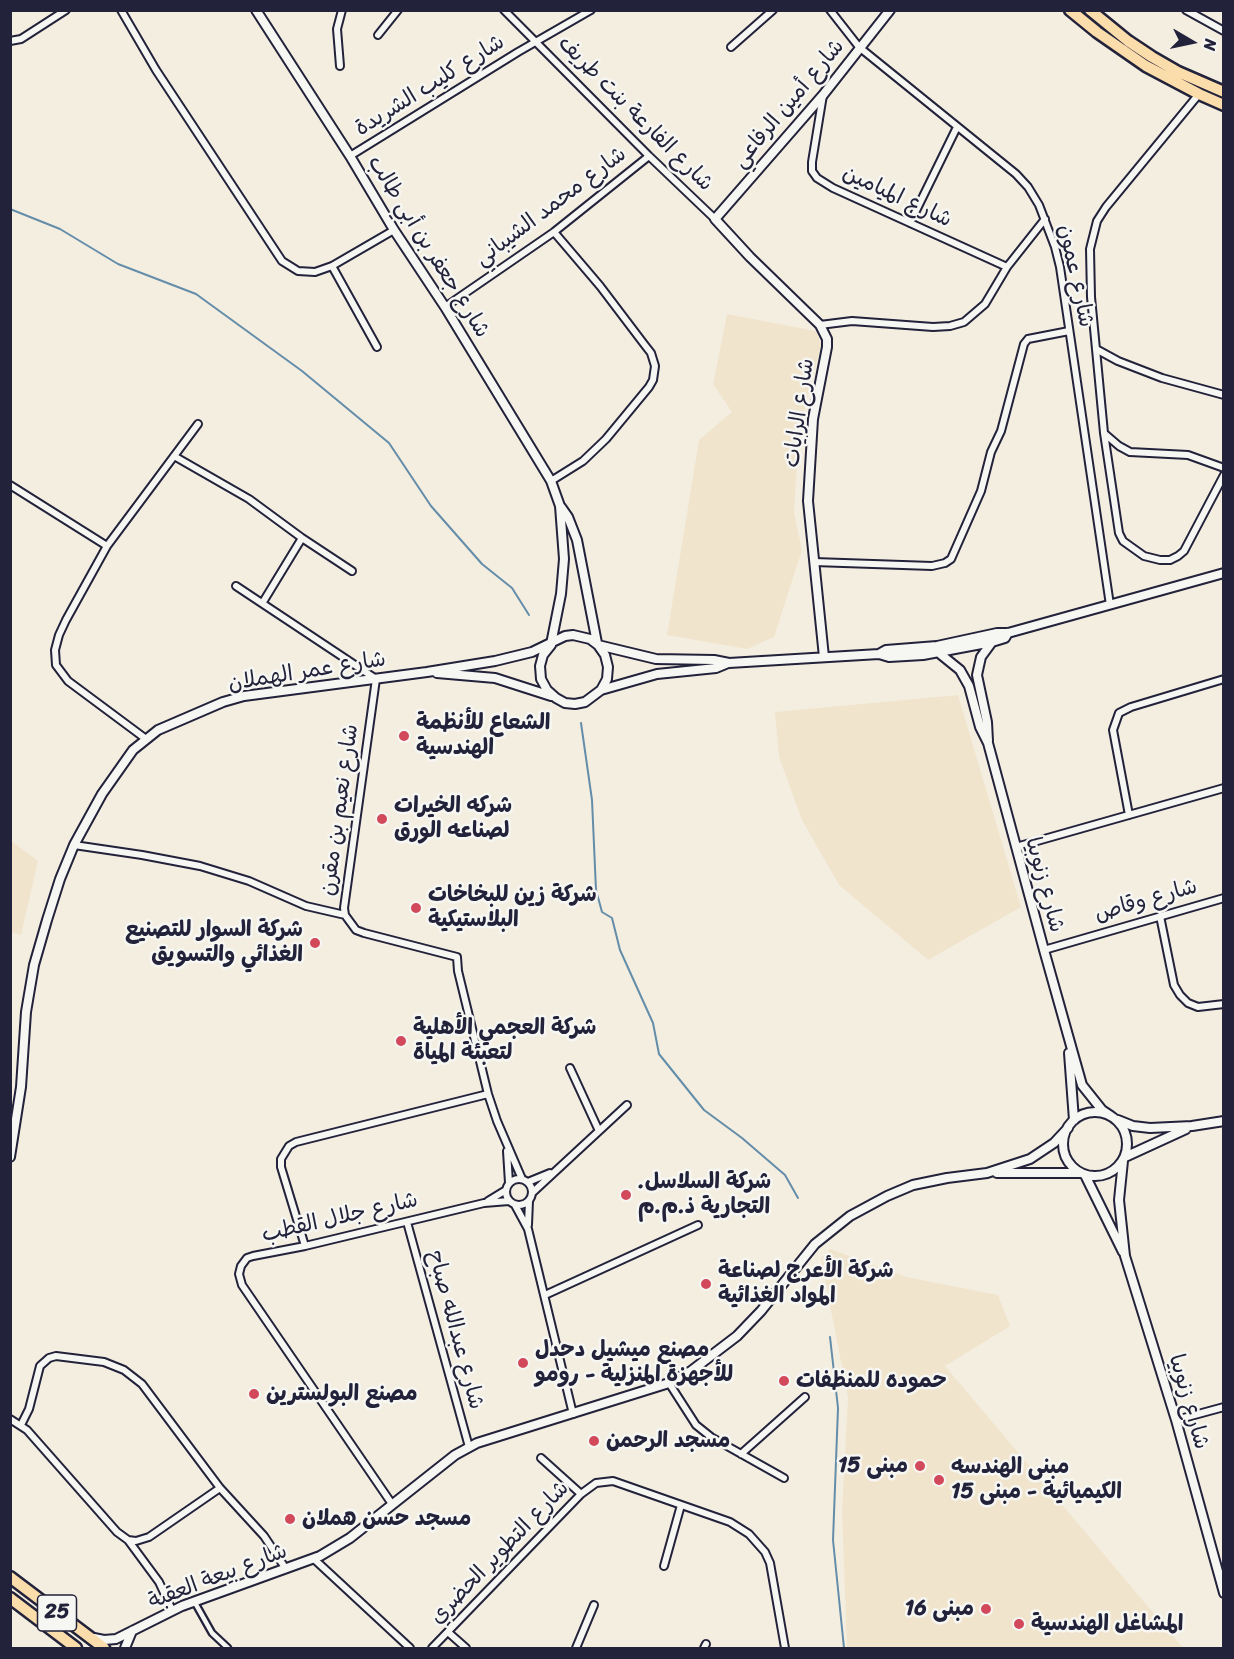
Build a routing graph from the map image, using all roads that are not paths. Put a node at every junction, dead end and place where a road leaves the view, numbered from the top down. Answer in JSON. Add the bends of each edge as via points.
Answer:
{"nodes":[{"id":1,"x":66,"y":10,"type":"edge"},
{"id":2,"x":121,"y":10,"type":"edge"},
{"id":3,"x":256,"y":10,"type":"edge"},
{"id":4,"x":342,"y":10,"type":"edge"},
{"id":5,"x":398,"y":10,"type":"edge"},
{"id":6,"x":504,"y":10,"type":"edge"},
{"id":7,"x":591,"y":10,"type":"edge"},
{"id":8,"x":773,"y":10,"type":"edge"},
{"id":9,"x":830,"y":10,"type":"edge"},
{"id":10,"x":890,"y":10,"type":"edge"},
{"id":11,"x":1070,"y":10,"type":"edge"},
{"id":12,"x":1090,"y":10,"type":"edge"},
{"id":13,"x":1186,"y":10,"type":"edge"},
{"id":14,"x":1224,"y":31,"type":"edge"},
{"id":15,"x":378,"y":35,"type":"dead end"},
{"id":16,"x":10,"y":41,"type":"edge"},
{"id":17,"x":537,"y":42,"type":"junction"},
{"id":18,"x":731,"y":47,"type":"dead end"},
{"id":19,"x":859,"y":47,"type":"junction"},
{"id":20,"x":340,"y":66,"type":"dead end"},
{"id":21,"x":1202,"y":89,"type":"junction"},
{"id":22,"x":1224,"y":92,"type":"edge"},
{"id":23,"x":823,"y":95,"type":"junction"},
{"id":24,"x":1224,"y":105,"type":"edge"},
{"id":25,"x":957,"y":127,"type":"junction"},
{"id":26,"x":350,"y":156,"type":"junction"},
{"id":27,"x":649,"y":156,"type":"junction"},
{"id":28,"x":715,"y":219,"type":"junction"},
{"id":29,"x":1045,"y":219,"type":"junction"},
{"id":30,"x":910,"y":223,"type":"junction"},
{"id":31,"x":394,"y":230,"type":"junction"},
{"id":32,"x":554,"y":232,"type":"junction"},
{"id":33,"x":332,"y":266,"type":"junction"},
{"id":34,"x":1007,"y":267,"type":"junction"},
{"id":35,"x":445,"y":307,"type":"junction"},
{"id":36,"x":820,"y":325,"type":"junction"},
{"id":37,"x":1069,"y":331,"type":"junction"},
{"id":38,"x":377,"y":347,"type":"dead end"},
{"id":39,"x":1096,"y":349,"type":"junction"},
{"id":40,"x":1224,"y":395,"type":"edge"},
{"id":41,"x":198,"y":424,"type":"dead end"},
{"id":42,"x":1104,"y":433,"type":"junction"},
{"id":43,"x":174,"y":456,"type":"junction"},
{"id":44,"x":1224,"y":468,"type":"edge"},
{"id":45,"x":1224,"y":475,"type":"edge"},
{"id":46,"x":551,"y":481,"type":"junction"},
{"id":47,"x":10,"y":485,"type":"edge"},
{"id":48,"x":560,"y":506,"type":"junction"},
{"id":49,"x":302,"y":538,"type":"junction"},
{"id":50,"x":107,"y":546,"type":"junction"},
{"id":51,"x":814,"y":562,"type":"junction"},
{"id":52,"x":352,"y":571,"type":"dead end"},
{"id":53,"x":1224,"y":573,"type":"edge"},
{"id":54,"x":236,"y":586,"type":"dead end"},
{"id":55,"x":263,"y":602,"type":"junction"},
{"id":56,"x":1110,"y":605,"type":"junction"},
{"id":57,"x":1008,"y":633,"type":"junction"},
{"id":58,"x":992,"y":642,"type":"junction"},
{"id":59,"x":551,"y":644,"type":"junction"},
{"id":60,"x":597,"y":644,"type":"junction"},
{"id":61,"x":939,"y":653,"type":"junction"},
{"id":62,"x":879,"y":654,"type":"junction"},
{"id":63,"x":824,"y":657,"type":"junction"},
{"id":64,"x":729,"y":663,"type":"junction"},
{"id":65,"x":427,"y":672,"type":"junction"},
{"id":66,"x":376,"y":679,"type":"junction"},
{"id":67,"x":1224,"y":679,"type":"edge"},
{"id":68,"x":601,"y":690,"type":"junction"},
{"id":69,"x":556,"y":698,"type":"junction"},
{"id":70,"x":146,"y":739,"type":"junction"},
{"id":71,"x":988,"y":742,"type":"junction"},
{"id":72,"x":1224,"y":788,"type":"edge"},
{"id":73,"x":1129,"y":815,"type":"junction"},
{"id":74,"x":74,"y":845,"type":"junction"},
{"id":75,"x":1016,"y":848,"type":"junction"},
{"id":76,"x":1224,"y":898,"type":"edge"},
{"id":77,"x":345,"y":915,"type":"junction"},
{"id":78,"x":1160,"y":916,"type":"junction"},
{"id":79,"x":1044,"y":950,"type":"junction"},
{"id":80,"x":1224,"y":1004,"type":"edge"},
{"id":81,"x":1068,"y":1036,"type":"junction"},
{"id":82,"x":570,"y":1068,"type":"dead end"},
{"id":83,"x":488,"y":1094,"type":"junction"},
{"id":84,"x":627,"y":1105,"type":"dead end"},
{"id":85,"x":1113,"y":1117,"type":"junction"},
{"id":86,"x":1074,"y":1120,"type":"junction"},
{"id":87,"x":1224,"y":1121,"type":"edge"},
{"id":88,"x":1192,"y":1126,"type":"junction"},
{"id":89,"x":1068,"y":1128,"type":"junction"},
{"id":90,"x":1150,"y":1128,"type":"junction"},
{"id":91,"x":599,"y":1131,"type":"junction"},
{"id":92,"x":1148,"y":1145,"type":"junction"},
{"id":93,"x":507,"y":1147,"type":"junction"},
{"id":94,"x":10,"y":1158,"type":"edge"},
{"id":95,"x":1124,"y":1159,"type":"junction"},
{"id":96,"x":554,"y":1171,"type":"junction"},
{"id":97,"x":987,"y":1173,"type":"junction"},
{"id":98,"x":1082,"y":1174,"type":"junction"},
{"id":99,"x":525,"y":1181,"type":"junction"},
{"id":100,"x":509,"y":1183,"type":"junction"},
{"id":101,"x":506,"y":1190,"type":"junction"},
{"id":102,"x":532,"y":1193,"type":"junction"},
{"id":103,"x":529,"y":1201,"type":"junction"},
{"id":104,"x":484,"y":1203,"type":"junction"},
{"id":105,"x":512,"y":1203,"type":"junction"},
{"id":106,"x":407,"y":1222,"type":"junction"},
{"id":107,"x":698,"y":1225,"type":"dead end"},
{"id":108,"x":528,"y":1229,"type":"junction"},
{"id":109,"x":305,"y":1246,"type":"junction"},
{"id":110,"x":1125,"y":1256,"type":"junction"},
{"id":111,"x":545,"y":1295,"type":"junction"},
{"id":112,"x":669,"y":1383,"type":"junction"},
{"id":113,"x":805,"y":1396,"type":"dead end"},
{"id":114,"x":1224,"y":1407,"type":"edge"},
{"id":115,"x":573,"y":1414,"type":"junction"},
{"id":116,"x":10,"y":1419,"type":"edge"},
{"id":117,"x":1176,"y":1420,"type":"junction"},
{"id":118,"x":21,"y":1425,"type":"junction"},
{"id":119,"x":469,"y":1447,"type":"junction"},
{"id":120,"x":741,"y":1454,"type":"junction"},
{"id":121,"x":541,"y":1458,"type":"dead end"},
{"id":122,"x":784,"y":1478,"type":"dead end"},
{"id":123,"x":220,"y":1488,"type":"junction"},
{"id":124,"x":581,"y":1494,"type":"junction"},
{"id":125,"x":392,"y":1504,"type":"junction"},
{"id":126,"x":681,"y":1505,"type":"junction"},
{"id":127,"x":128,"y":1540,"type":"junction"},
{"id":128,"x":314,"y":1559,"type":"junction"},
{"id":129,"x":664,"y":1566,"type":"dead end"},
{"id":130,"x":286,"y":1569,"type":"junction"},
{"id":131,"x":10,"y":1576,"type":"edge"},
{"id":132,"x":1224,"y":1593,"type":"edge"},
{"id":133,"x":10,"y":1598,"type":"edge"},
{"id":134,"x":194,"y":1601,"type":"junction"},
{"id":135,"x":594,"y":1605,"type":"dead end"},
{"id":136,"x":172,"y":1610,"type":"junction"},
{"id":137,"x":132,"y":1631,"type":"junction"},
{"id":138,"x":449,"y":1633,"type":"junction"},
{"id":139,"x":88,"y":1637,"type":"junction"},
{"id":140,"x":76,"y":1648,"type":"edge"},
{"id":141,"x":104,"y":1648,"type":"edge"},
{"id":142,"x":124,"y":1648,"type":"edge"},
{"id":143,"x":228,"y":1648,"type":"edge"},
{"id":144,"x":411,"y":1648,"type":"edge"},
{"id":145,"x":432,"y":1648,"type":"edge"},
{"id":146,"x":465,"y":1648,"type":"edge"},
{"id":147,"x":576,"y":1648,"type":"edge"},
{"id":148,"x":784,"y":1648,"type":"edge"}],
"edges":[{"from":1,"to":16,"type":"street","via":[[21,39]]},
{"from":2,"to":33,"type":"street","via":[[282,261],[306,272]]},
{"from":3,"to":26,"type":"street","name":"شارع جعفر بن أبي طالب"},
{"from":4,"to":20,"type":"street","via":[[337,29]]},
{"from":5,"to":15,"type":"street"},
{"from":6,"to":17,"type":"street","name":"شارع الفارعة بنت طريف"},
{"from":7,"to":17,"type":"street","name":"شارع كليب الشريدة"},
{"from":8,"to":18,"type":"street"},
{"from":9,"to":19,"type":"street","name":"شارع عمون"},
{"from":10,"to":19,"type":"street","name":"شارع أمين الرفاعي"},
{"from":11,"to":21,"type":"main road","via":[[1121,50],[1172,81]]},
{"from":12,"to":21,"type":"main road","via":[[1128,41]]},
{"from":13,"to":14,"type":"street"},
{"from":17,"to":26,"type":"street","name":"شارع كليب الشريدة"},
{"from":17,"to":27,"type":"street","name":"شارع الفارعة بنت طريف"},
{"from":19,"to":23,"type":"street","name":"شارع أمين الرفاعي"},
{"from":19,"to":25,"type":"street","name":"شارع عمون"},
{"from":21,"to":22,"type":"main road"},
{"from":21,"to":24,"type":"main road"},
{"from":21,"to":39,"type":"street","via":[[1097,221],[1090,249]]},
{"from":23,"to":28,"type":"street","name":"شارع أمين الرفاعي"},
{"from":23,"to":30,"type":"street","name":"شارع الميامين","via":[[812,171],[833,188]]},
{"from":25,"to":29,"type":"street","name":"شارع عمون","via":[[1024,182]]},
{"from":25,"to":30,"type":"street"},
{"from":26,"to":31,"type":"street","name":"شارع جعفر بن أبي طالب"},
{"from":27,"to":28,"type":"street","name":"شارع الفارعة بنت طريف"},
{"from":27,"to":32,"type":"street","name":"شارع محمد الشيباني"},
{"from":28,"to":36,"type":"street"},
{"from":29,"to":34,"type":"street"},
{"from":29,"to":37,"type":"street","name":"شارع عمون","via":[[1060,267]]},
{"from":30,"to":34,"type":"street","name":"شارع الميامين"},
{"from":31,"to":33,"type":"street"},
{"from":31,"to":35,"type":"street","name":"شارع جعفر بن أبي طالب"},
{"from":32,"to":35,"type":"street","name":"شارع محمد الشيباني"},
{"from":32,"to":46,"type":"street","via":[[651,353],[655,366],[649,387],[606,439],[583,461]]},
{"from":33,"to":38,"type":"street"},
{"from":34,"to":36,"type":"street","via":[[985,304],[964,322],[933,327],[852,321]]},
{"from":35,"to":46,"type":"street","name":"شارع جعفر بن أبي طالب"},
{"from":36,"to":51,"type":"street","name":"شارع الرايات","via":[[827,347],[813,419],[808,501]]},
{"from":37,"to":51,"type":"street","via":[[1028,339],[1024,344],[981,491],[954,553],[945,563],[932,566]]},
{"from":37,"to":56,"type":"street","name":"شارع عمون"},
{"from":39,"to":40,"type":"street","via":[[1162,378]]},
{"from":39,"to":42,"type":"street"},
{"from":41,"to":43,"type":"street"},
{"from":42,"to":44,"type":"street","via":[[1130,452],[1188,455]]},
{"from":42,"to":45,"type":"street","via":[[1119,532],[1123,541],[1144,556],[1170,560],[1184,551]]},
{"from":43,"to":49,"type":"street","via":[[249,499]]},
{"from":43,"to":50,"type":"street"},
{"from":46,"to":48,"type":"street","name":"شارع جعفر بن أبي طالب"},
{"from":47,"to":50,"type":"street"},
{"from":48,"to":59,"type":"street","name":"شارع جعفر بن أبي طالب","via":[[563,576]]},
{"from":48,"to":60,"type":"street","name":"شارع جعفر بن أبي طالب","via":[[576,540]]},
{"from":49,"to":52,"type":"street"},
{"from":49,"to":55,"type":"street"},
{"from":50,"to":70,"type":"street","via":[[59,635],[56,665],[68,681]]},
{"from":51,"to":63,"type":"street","name":"شارع الرايات"},
{"from":53,"to":56,"type":"street"},
{"from":54,"to":55,"type":"street"},
{"from":55,"to":66,"type":"street"},
{"from":56,"to":57,"type":"street"},
{"from":57,"to":58,"type":"street"},
{"from":57,"to":62,"type":"street"},
{"from":58,"to":61,"type":"street"},
{"from":58,"to":71,"type":"street","name":"شارع زنوبيا","via":[[981,657],[977,675]]},
{"from":59,"to":60,"type":"street","via":[[573,635]]},
{"from":59,"to":65,"type":"street","name":"شارع عمر الهملان","via":[[513,657]]},
{"from":59,"to":69,"type":"street","via":[[543,655],[541,679]]},
{"from":60,"to":64,"type":"street","via":[[656,659]]},
{"from":60,"to":68,"type":"street","via":[[608,667]]},
{"from":61,"to":62,"type":"street","via":[[890,657]]},
{"from":61,"to":71,"type":"street","name":"شارع زنوبيا","via":[[966,678]]},
{"from":62,"to":63,"type":"street"},
{"from":63,"to":64,"type":"street"},
{"from":64,"to":68,"type":"street","via":[[657,675]]},
{"from":65,"to":66,"type":"street","name":"شارع عمر الهملان"},
{"from":65,"to":69,"type":"street","name":"شارع عمر الهملان","via":[[495,678]]},
{"from":66,"to":70,"type":"street","name":"شارع عمر الهملان","via":[[244,696],[168,725]]},
{"from":66,"to":77,"type":"street","name":"شارع نعيم بن مقرن"},
{"from":67,"to":73,"type":"street","via":[[1119,713],[1113,730]]},
{"from":68,"to":69,"type":"street","via":[[575,704]]},
{"from":70,"to":74,"type":"street","name":"شارع عمر الهملان","via":[[133,750],[102,794]]},
{"from":71,"to":75,"type":"street","name":"شارع زنوبيا"},
{"from":72,"to":73,"type":"street"},
{"from":73,"to":75,"type":"street"},
{"from":74,"to":77,"type":"street","via":[[200,866],[249,881],[306,906]]},
{"from":74,"to":94,"type":"street","name":"شارع عمر الهملان","via":[[34,965]]},
{"from":75,"to":79,"type":"street","name":"شارع زنوبيا"},
{"from":76,"to":78,"type":"street","name":"شارع وقاص"},
{"from":77,"to":83,"type":"street","name":"شارع نعيم بن مقرن","via":[[356,930],[364,933],[457,957]]},
{"from":78,"to":79,"type":"street","name":"شارع وقاص"},
{"from":78,"to":80,"type":"street","via":[[1174,985],[1180,995],[1198,1007]]},
{"from":79,"to":81,"type":"street","name":"شارع زنوبيا"},
{"from":81,"to":85,"type":"street","name":"شارع زنوبيا","via":[[1083,1085],[1102,1110]]},
{"from":81,"to":86,"type":"street","name":"شارع زنوبيا"},
{"from":82,"to":91,"type":"street"},
{"from":83,"to":93,"type":"street","name":"شارع نعيم بن مقرن"},
{"from":83,"to":109,"type":"street","via":[[289,1146],[281,1167]]},
{"from":84,"to":91,"type":"street"},
{"from":85,"to":86,"type":"street","via":[[1092,1112]]},
{"from":85,"to":90,"type":"street"},
{"from":85,"to":95,"type":"street","via":[[1125,1132]]},
{"from":86,"to":89,"type":"street"},
{"from":87,"to":88,"type":"street"},
{"from":88,"to":90,"type":"street"},
{"from":88,"to":92,"type":"street"},
{"from":89,"to":97,"type":"street","name":"شارع بيعة العقبة","via":[[1030,1159]]},
{"from":89,"to":98,"type":"street","via":[[1063,1148],[1066,1158]]},
{"from":90,"to":92,"type":"street"},
{"from":91,"to":96,"type":"street"},
{"from":92,"to":95,"type":"street"},
{"from":93,"to":99,"type":"street","name":"شارع نعيم بن مقرن"},
{"from":93,"to":100,"type":"street","name":"شارع نعيم بن مقرن"},
{"from":95,"to":98,"type":"street","via":[[1102,1176]]},
{"from":95,"to":110,"type":"street","name":"شارع زنوبيا","via":[[1119,1200]]},
{"from":96,"to":99,"type":"street"},
{"from":96,"to":102,"type":"street"},
{"from":97,"to":98,"type":"street","name":"شارع بيعة العقبة"},
{"from":97,"to":112,"type":"street","name":"شارع بيعة العقبة","via":[[913,1185],[849,1216],[815,1244],[737,1336]]},
{"from":98,"to":110,"type":"street","name":"شارع زنوبيا"},
{"from":99,"to":100,"type":"street","via":[[516,1179]]},
{"from":99,"to":102,"type":"street"},
{"from":100,"to":101,"type":"street"},
{"from":101,"to":104,"type":"street","name":"شارع جلال القطب"},
{"from":101,"to":105,"type":"street"},
{"from":102,"to":103,"type":"street"},
{"from":103,"to":105,"type":"street","via":[[522,1205]]},
{"from":103,"to":108,"type":"street"},
{"from":104,"to":105,"type":"street","name":"شارع جلال القطب"},
{"from":104,"to":106,"type":"street","name":"شارع جلال القطب"},
{"from":105,"to":108,"type":"street"},
{"from":106,"to":109,"type":"street","name":"شارع جلال القطب"},
{"from":106,"to":119,"type":"street","name":"شارع عبدالله صباح"},
{"from":107,"to":111,"type":"street"},
{"from":108,"to":111,"type":"street"},
{"from":109,"to":125,"type":"street","name":"شارع جلال القطب","via":[[247,1258],[239,1270],[239,1280]]},
{"from":110,"to":117,"type":"street","name":"شارع زنوبيا"},
{"from":111,"to":115,"type":"street"},
{"from":112,"to":115,"type":"street","name":"شارع بيعة العقبة"},
{"from":112,"to":120,"type":"street","via":[[696,1425]]},
{"from":113,"to":120,"type":"street"},
{"from":114,"to":117,"type":"street"},
{"from":115,"to":119,"type":"street","name":"شارع بيعة العقبة"},
{"from":116,"to":118,"type":"street"},
{"from":117,"to":132,"type":"street","name":"شارع زنوبيا"},
{"from":118,"to":123,"type":"street","via":[[44,1361],[56,1356],[115,1365],[142,1384]]},
{"from":118,"to":127,"type":"street"},
{"from":119,"to":125,"type":"street","name":"شارع بيعة العقبة"},
{"from":120,"to":122,"type":"street"},
{"from":121,"to":124,"type":"street"},
{"from":123,"to":127,"type":"street","via":[[149,1537]]},
{"from":123,"to":130,"type":"street","via":[[264,1536]]},
{"from":124,"to":126,"type":"street","name":"شارع التطوير الحضري","via":[[596,1483],[613,1481]]},
{"from":124,"to":138,"type":"street","name":"شارع التطوير الحضري"},
{"from":125,"to":128,"type":"street","name":"شارع بيعة العقبة","via":[[350,1538]]},
{"from":126,"to":129,"type":"street"},
{"from":126,"to":148,"type":"street","name":"شارع التطوير الحضري","via":[[740,1527],[765,1552],[773,1575]]},
{"from":127,"to":136,"type":"street","via":[[159,1582]]},
{"from":128,"to":130,"type":"street","name":"شارع بيعة العقبة"},
{"from":128,"to":144,"type":"street"},
{"from":130,"to":134,"type":"street","name":"شارع بيعة العقبة"},
{"from":131,"to":139,"type":"main road","number":"25"},
{"from":133,"to":140,"type":"main road","number":"25"},
{"from":134,"to":136,"type":"street","name":"شارع بيعة العقبة"},
{"from":134,"to":143,"type":"street","via":[[212,1634]]},
{"from":135,"to":147,"type":"street"},
{"from":136,"to":137,"type":"street","name":"شارع بيعة العقبة"},
{"from":137,"to":139,"type":"street","name":"شارع بيعة العقبة","via":[[110,1640]]},
{"from":137,"to":142,"type":"street","name":"شارع بيعة العقبة"},
{"from":138,"to":145,"type":"street","name":"شارع التطوير الحضري"},
{"from":138,"to":146,"type":"street"},
{"from":139,"to":141,"type":"main road","number":"25"}]}
